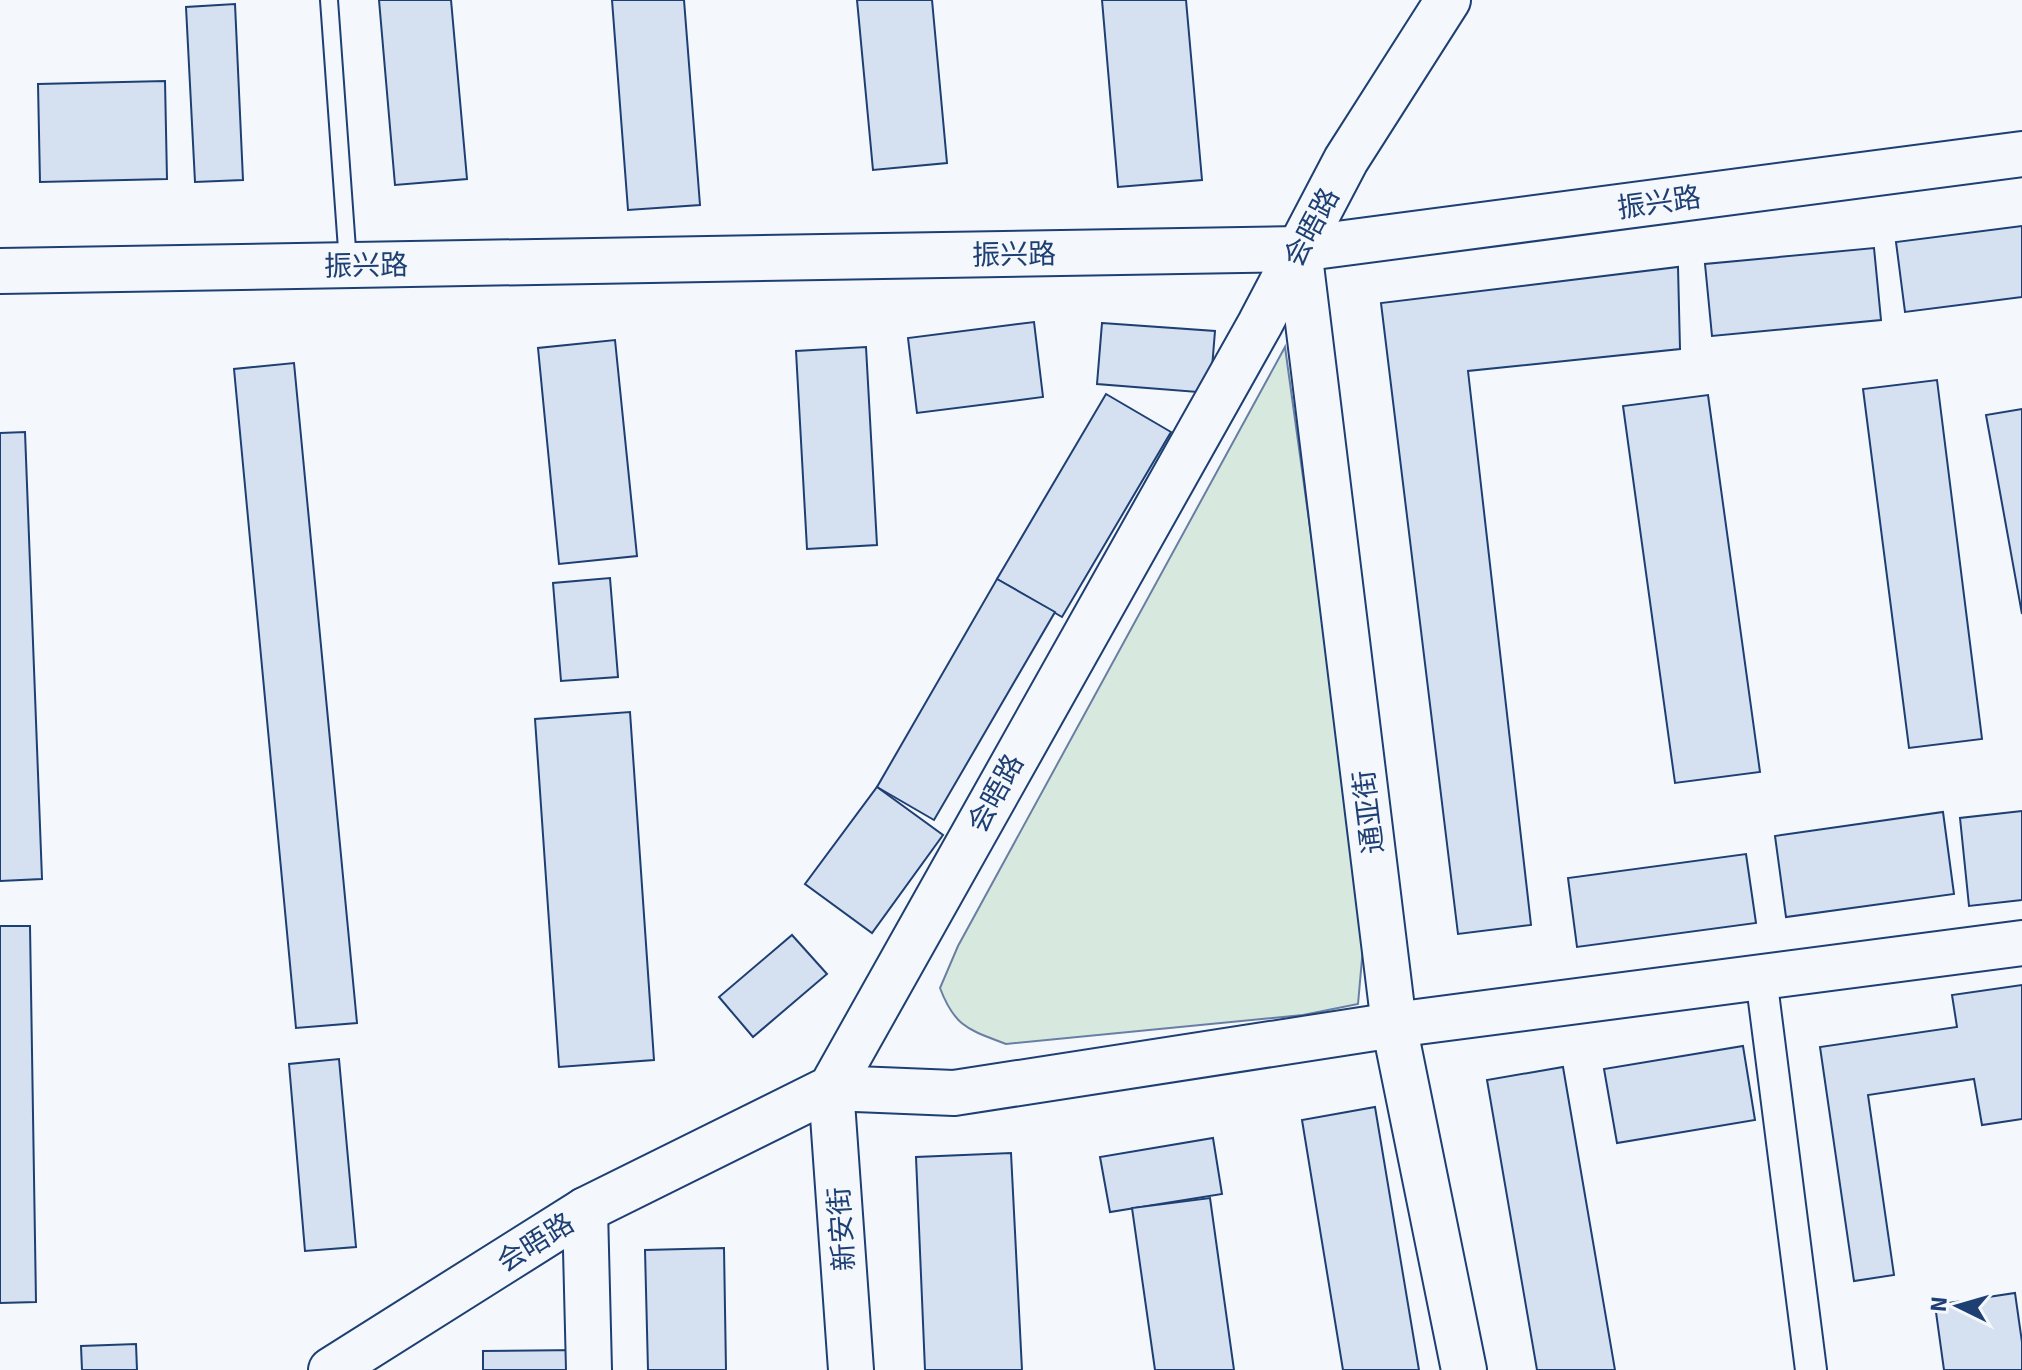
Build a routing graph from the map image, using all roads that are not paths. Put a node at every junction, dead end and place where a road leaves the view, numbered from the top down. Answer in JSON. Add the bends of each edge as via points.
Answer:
{"nodes":[{"id":1,"x":329,"y":0,"type":"edge"},
{"id":2,"x":1448,"y":0,"type":"edge"},
{"id":3,"x":2022,"y":154,"type":"edge"},
{"id":4,"x":1299,"y":249,"type":"junction"},
{"id":5,"x":348,"y":265,"type":"junction"},
{"id":6,"x":0,"y":271,"type":"edge"},
{"id":7,"x":2022,"y":943,"type":"edge"},
{"id":8,"x":1761,"y":977,"type":"junction"},
{"id":9,"x":1394,"y":1025,"type":"junction"},
{"id":10,"x":831,"y":1088,"type":"junction"},
{"id":11,"x":585,"y":1210,"type":"junction"},
{"id":12,"x":331,"y":1370,"type":"edge"},
{"id":13,"x":589,"y":1370,"type":"edge"},
{"id":14,"x":851,"y":1370,"type":"edge"},
{"id":15,"x":1464,"y":1370,"type":"edge"},
{"id":16,"x":1811,"y":1370,"type":"edge"}],
"edges":[{"from":1,"to":5,"type":"lane"},
{"from":2,"to":4,"type":"street","name":"会晤路","via":[[1346,160]]},
{"from":3,"to":4,"type":"street","name":"振兴路"},
{"from":4,"to":5,"type":"street","name":"振兴路"},
{"from":4,"to":9,"type":"street","name":"通亚街"},
{"from":4,"to":10,"type":"street","name":"会晤路"},
{"from":5,"to":6,"type":"street","name":"振兴路"},
{"from":7,"to":8,"type":"street"},
{"from":8,"to":9,"type":"street"},
{"from":8,"to":16,"type":"street"},
{"from":9,"to":10,"type":"street","via":[[954,1093]]},
{"from":9,"to":15,"type":"street","name":"通亚街"},
{"from":10,"to":11,"type":"street","name":"会晤路"},
{"from":10,"to":14,"type":"street","name":"新安街"},
{"from":11,"to":12,"type":"street","name":"会晤路"},
{"from":11,"to":13,"type":"street"}]}
